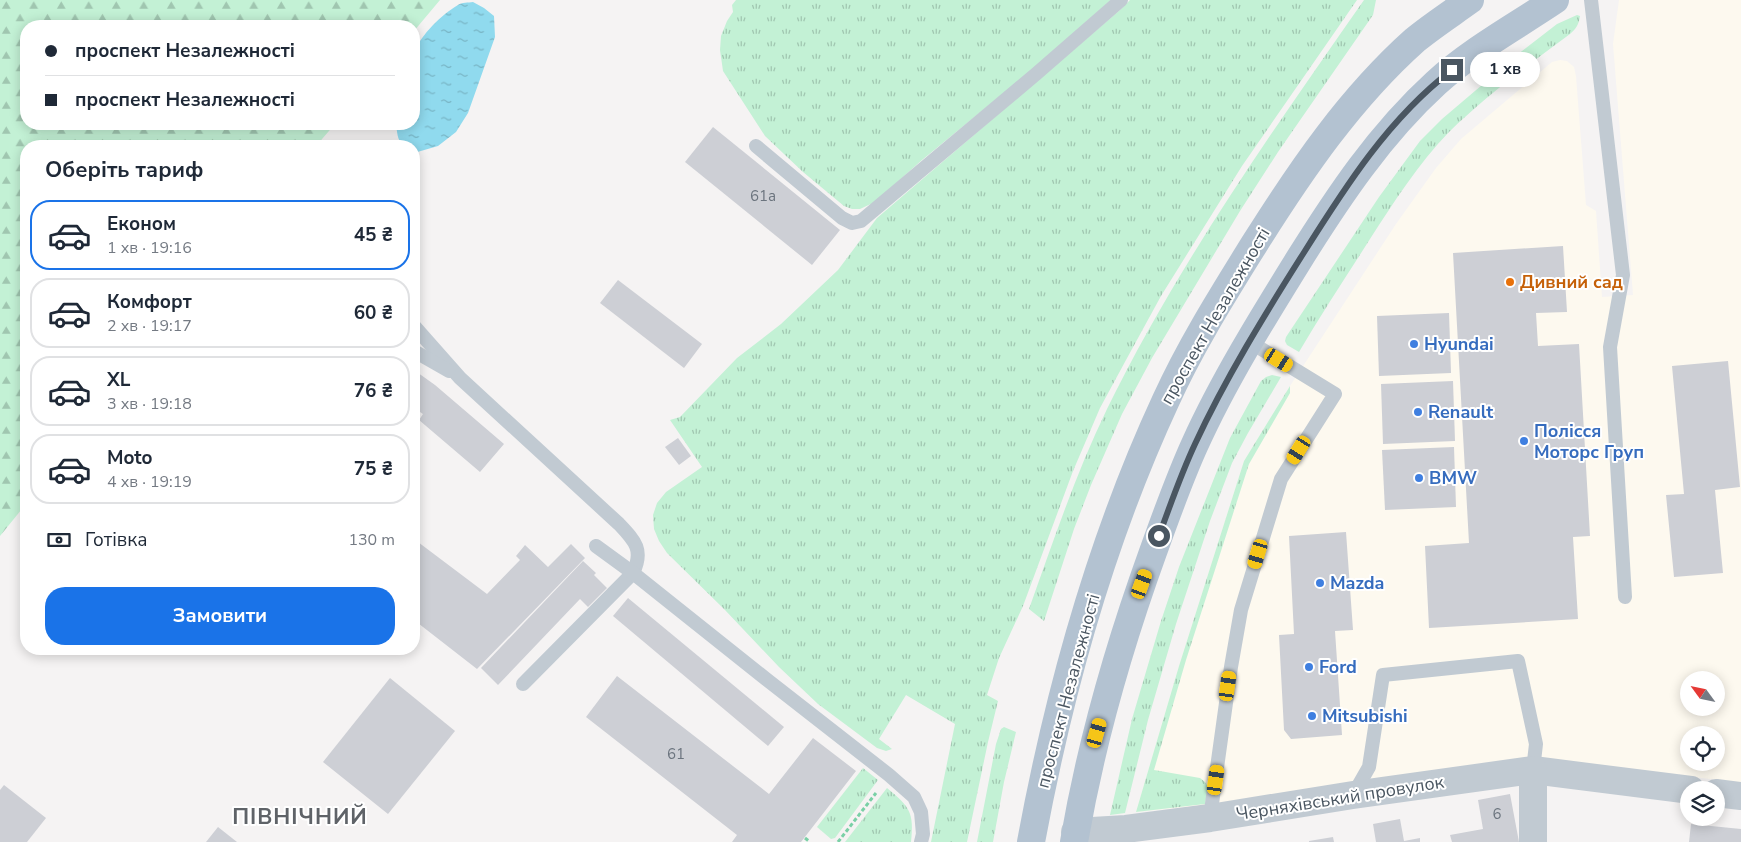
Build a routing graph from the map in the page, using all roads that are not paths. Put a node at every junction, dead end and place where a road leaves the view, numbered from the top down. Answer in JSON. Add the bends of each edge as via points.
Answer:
{"nodes":[{"id":1,"x":1121,"y":0,"type":"edge"},
{"id":2,"x":1470,"y":0,"type":"edge"},
{"id":3,"x":1555,"y":0,"type":"edge"},
{"id":4,"x":1591,"y":0,"type":"edge"},
{"id":5,"x":756,"y":146,"type":"dead end"},
{"id":6,"x":420,"y":333,"type":"edge"},
{"id":7,"x":1250,"y":342,"type":"junction"},
{"id":8,"x":420,"y":355,"type":"edge"},
{"id":9,"x":460,"y":378,"type":"junction"},
{"id":10,"x":596,"y":546,"type":"dead end"},
{"id":11,"x":633,"y":573,"type":"junction"},
{"id":12,"x":1625,"y":597,"type":"dead end"},
{"id":13,"x":524,"y":684,"type":"dead end"},
{"id":14,"x":1533,"y":770,"type":"junction"},
{"id":15,"x":1680,"y":789,"type":"edge"},
{"id":16,"x":1353,"y":794,"type":"junction"},
{"id":17,"x":1725,"y":794,"type":"edge"},
{"id":18,"x":1741,"y":796,"type":"edge"},
{"id":19,"x":1210,"y":818,"type":"junction"},
{"id":20,"x":1075,"y":837,"type":"edge"},
{"id":21,"x":921,"y":842,"type":"edge"},
{"id":22,"x":1031,"y":842,"type":"edge"},
{"id":23,"x":1533,"y":842,"type":"edge"}],
"edges":[{"from":1,"to":5,"type":"lane","via":[[861,221],[852,223],[842,218]]},
{"from":2,"to":22,"type":"main road","name":"проспект Незалежності","via":[[1416,40],[1375,80],[1330,132],[1234,277],[1167,398],[1135,473],[1078,639],[1056,722]]},
{"from":3,"to":7,"type":"main road","via":[[1468,58],[1437,82],[1401,118],[1360,167],[1322,222]]},
{"from":4,"to":12,"type":"lane","via":[[1623,275],[1610,347]]},
{"from":6,"to":9,"type":"lane"},
{"from":7,"to":19,"type":"lane","via":[[1335,394],[1281,479],[1244,601],[1231,667]]},
{"from":7,"to":20,"type":"main road","via":[[1195,444],[1170,504],[1116,664],[1092,750]]},
{"from":8,"to":9,"type":"lane"},
{"from":9,"to":11,"type":"lane","via":[[620,524],[638,549],[638,563]]},
{"from":10,"to":11,"type":"lane"},
{"from":11,"to":13,"type":"lane"},
{"from":11,"to":21,"type":"lane","via":[[914,797],[921,812]]},
{"from":14,"to":15,"type":"street","name":"Черняхівський провулок"},
{"from":14,"to":16,"type":"street","name":"Черняхівський провулок"},
{"from":14,"to":16,"type":"lane","via":[[1536,744],[1518,661],[1383,675],[1369,767]]},
{"from":14,"to":23,"type":"street"},
{"from":16,"to":19,"type":"street","name":"Черняхівський провулок"},
{"from":17,"to":18,"type":"street"},
{"from":19,"to":20,"type":"street","name":"Черняхівський провулок"}]}
